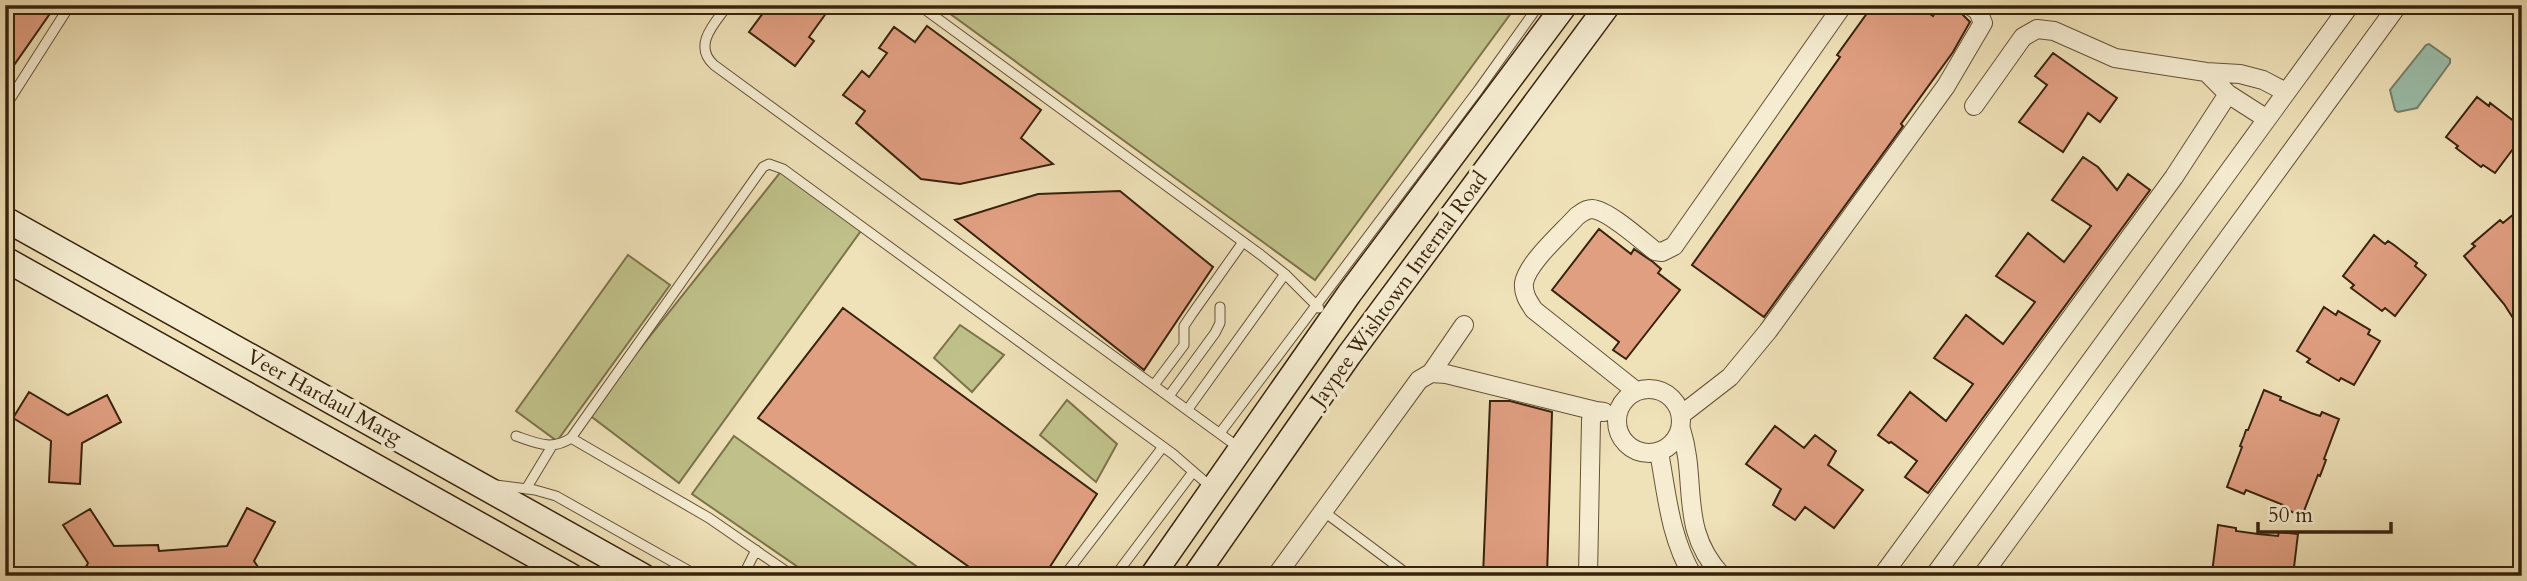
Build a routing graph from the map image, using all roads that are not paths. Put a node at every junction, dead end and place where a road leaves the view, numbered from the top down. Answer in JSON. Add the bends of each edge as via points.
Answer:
{"nodes":[{"id":1,"x":70,"y":5,"type":"edge"},
{"id":2,"x":728,"y":5,"type":"edge"},
{"id":3,"x":919,"y":5,"type":"edge"},
{"id":4,"x":1539,"y":5,"type":"edge"},
{"id":5,"x":1565,"y":5,"type":"edge"},
{"id":6,"x":1608,"y":5,"type":"edge"},
{"id":7,"x":1843,"y":5,"type":"edge"},
{"id":8,"x":1969,"y":5,"type":"edge"},
{"id":9,"x":2350,"y":5,"type":"edge"},
{"id":10,"x":2398,"y":5,"type":"edge"},
{"id":11,"x":2206,"y":72,"type":"junction"},
{"id":12,"x":2286,"y":92,"type":"junction"},
{"id":13,"x":2228,"y":94,"type":"junction"},
{"id":14,"x":1974,"y":106,"type":"dead end"},
{"id":15,"x":5,"y":107,"type":"edge"},
{"id":16,"x":2267,"y":119,"type":"junction"},
{"id":17,"x":5,"y":219,"type":"edge"},
{"id":18,"x":1243,"y":242,"type":"junction"},
{"id":19,"x":5,"y":259,"type":"edge"},
{"id":20,"x":1284,"y":274,"type":"junction"},
{"id":21,"x":1220,"y":307,"type":"dead end"},
{"id":22,"x":1324,"y":313,"type":"junction"},
{"id":23,"x":1464,"y":325,"type":"dead end"},
{"id":24,"x":1431,"y":373,"type":"junction"},
{"id":25,"x":1154,"y":385,"type":"junction"},
{"id":26,"x":1636,"y":391,"type":"junction"},
{"id":27,"x":1169,"y":396,"type":"junction"},
{"id":28,"x":1188,"y":409,"type":"junction"},
{"id":29,"x":1595,"y":411,"type":"junction"},
{"id":30,"x":1616,"y":418,"type":"junction"},
{"id":31,"x":1681,"y":422,"type":"junction"},
{"id":32,"x":1220,"y":433,"type":"junction"},
{"id":33,"x":516,"y":436,"type":"dead end"},
{"id":34,"x":571,"y":438,"type":"junction"},
{"id":35,"x":552,"y":446,"type":"junction"},
{"id":36,"x":1162,"y":448,"type":"junction"},
{"id":37,"x":1241,"y":449,"type":"junction"},
{"id":38,"x":1659,"y":452,"type":"junction"},
{"id":39,"x":1193,"y":472,"type":"junction"},
{"id":40,"x":477,"y":482,"type":"junction"},
{"id":41,"x":1213,"y":488,"type":"junction"},
{"id":42,"x":526,"y":489,"type":"junction"},
{"id":43,"x":1323,"y":511,"type":"junction"},
{"id":44,"x":756,"y":550,"type":"junction"},
{"id":45,"x":570,"y":576,"type":"edge"},
{"id":46,"x":643,"y":576,"type":"edge"},
{"id":47,"x":698,"y":576,"type":"edge"},
{"id":48,"x":743,"y":576,"type":"edge"},
{"id":49,"x":793,"y":576,"type":"edge"},
{"id":50,"x":1064,"y":576,"type":"edge"},
{"id":51,"x":1115,"y":576,"type":"edge"},
{"id":52,"x":1152,"y":576,"type":"edge"},
{"id":53,"x":1195,"y":576,"type":"edge"},
{"id":54,"x":1276,"y":576,"type":"edge"},
{"id":55,"x":1410,"y":576,"type":"edge"},
{"id":56,"x":1588,"y":576,"type":"edge"},
{"id":57,"x":1693,"y":576,"type":"edge"},
{"id":58,"x":1722,"y":576,"type":"edge"},
{"id":59,"x":1882,"y":576,"type":"edge"},
{"id":60,"x":1934,"y":576,"type":"edge"},
{"id":61,"x":1982,"y":576,"type":"edge"}],
"edges":[{"from":1,"to":15,"type":"lane"},
{"from":2,"to":25,"type":"lane","via":[[706,36],[703,48],[707,59]]},
{"from":3,"to":18,"type":"lane"},
{"from":4,"to":22,"type":"lane"},
{"from":5,"to":22,"type":"street","name":"Jaypee Wishtown Internal Road","via":[[1349,294]]},
{"from":6,"to":53,"type":"street","name":"Jaypee Wishtown Internal Road","via":[[1349,355]]},
{"from":7,"to":26,"type":"street","via":[[1674,246],[1655,251],[1605,214],[1585,210],[1529,271],[1525,297],[1534,310]]},
{"from":8,"to":31,"type":"street","via":[[1983,23],[1946,86],[1768,331],[1730,377]]},
{"from":9,"to":12,"type":"street"},
{"from":10,"to":61,"type":"street"},
{"from":11,"to":12,"type":"street","via":[[2240,74]]},
{"from":11,"to":13,"type":"street"},
{"from":11,"to":14,"type":"street","via":[[2115,58],[2054,31],[2037,29],[2023,37]]},
{"from":12,"to":16,"type":"street"},
{"from":13,"to":16,"type":"street"},
{"from":13,"to":59,"type":"street","via":[[2174,177]]},
{"from":16,"to":60,"type":"street"},
{"from":17,"to":40,"type":"street","name":"Veer Hardaul Marg"},
{"from":18,"to":20,"type":"lane"},
{"from":18,"to":25,"type":"lane","via":[[1184,326],[1184,345]]},
{"from":19,"to":45,"type":"street","name":"Veer Hardaul Marg"},
{"from":20,"to":22,"type":"lane"},
{"from":20,"to":28,"type":"lane"},
{"from":21,"to":27,"type":"lane","via":[[1215,333]]},
{"from":22,"to":32,"type":"lane"},
{"from":22,"to":37,"type":"street","name":"Jaypee Wishtown Internal Road"},
{"from":23,"to":24,"type":"street"},
{"from":24,"to":29,"type":"street"},
{"from":24,"to":43,"type":"street","via":[[1419,380]]},
{"from":25,"to":27,"type":"lane"},
{"from":26,"to":30,"type":"street","via":[[1621,405]]},
{"from":26,"to":31,"type":"street","via":[[1656,389],[1667,394],[1676,403]]},
{"from":27,"to":28,"type":"lane"},
{"from":28,"to":32,"type":"lane"},
{"from":29,"to":30,"type":"street"},
{"from":29,"to":56,"type":"street","via":[[1591,420]]},
{"from":30,"to":38,"type":"street","via":[[1629,447],[1643,453]]},
{"from":31,"to":38,"type":"street","via":[[1676,439]]},
{"from":31,"to":58,"type":"street","via":[[1690,511],[1699,543]]},
{"from":32,"to":37,"type":"lane"},
{"from":33,"to":35,"type":"lane"},
{"from":34,"to":35,"type":"lane"},
{"from":34,"to":36,"type":"lane","via":[[769,164]]},
{"from":34,"to":44,"type":"lane"},
{"from":35,"to":42,"type":"lane"},
{"from":36,"to":39,"type":"lane"},
{"from":36,"to":50,"type":"lane"},
{"from":37,"to":41,"type":"street","name":"Jaypee Wishtown Internal Road"},
{"from":38,"to":57,"type":"street","via":[[1674,537]]},
{"from":39,"to":41,"type":"lane"},
{"from":39,"to":51,"type":"lane"},
{"from":40,"to":42,"type":"lane"},
{"from":40,"to":46,"type":"street","name":"Veer Hardaul Marg"},
{"from":41,"to":52,"type":"street","name":"Jaypee Wishtown Internal Road"},
{"from":42,"to":47,"type":"lane","via":[[556,496]]},
{"from":43,"to":54,"type":"street"},
{"from":43,"to":55,"type":"lane"},
{"from":44,"to":48,"type":"lane"},
{"from":44,"to":49,"type":"lane"}]}
